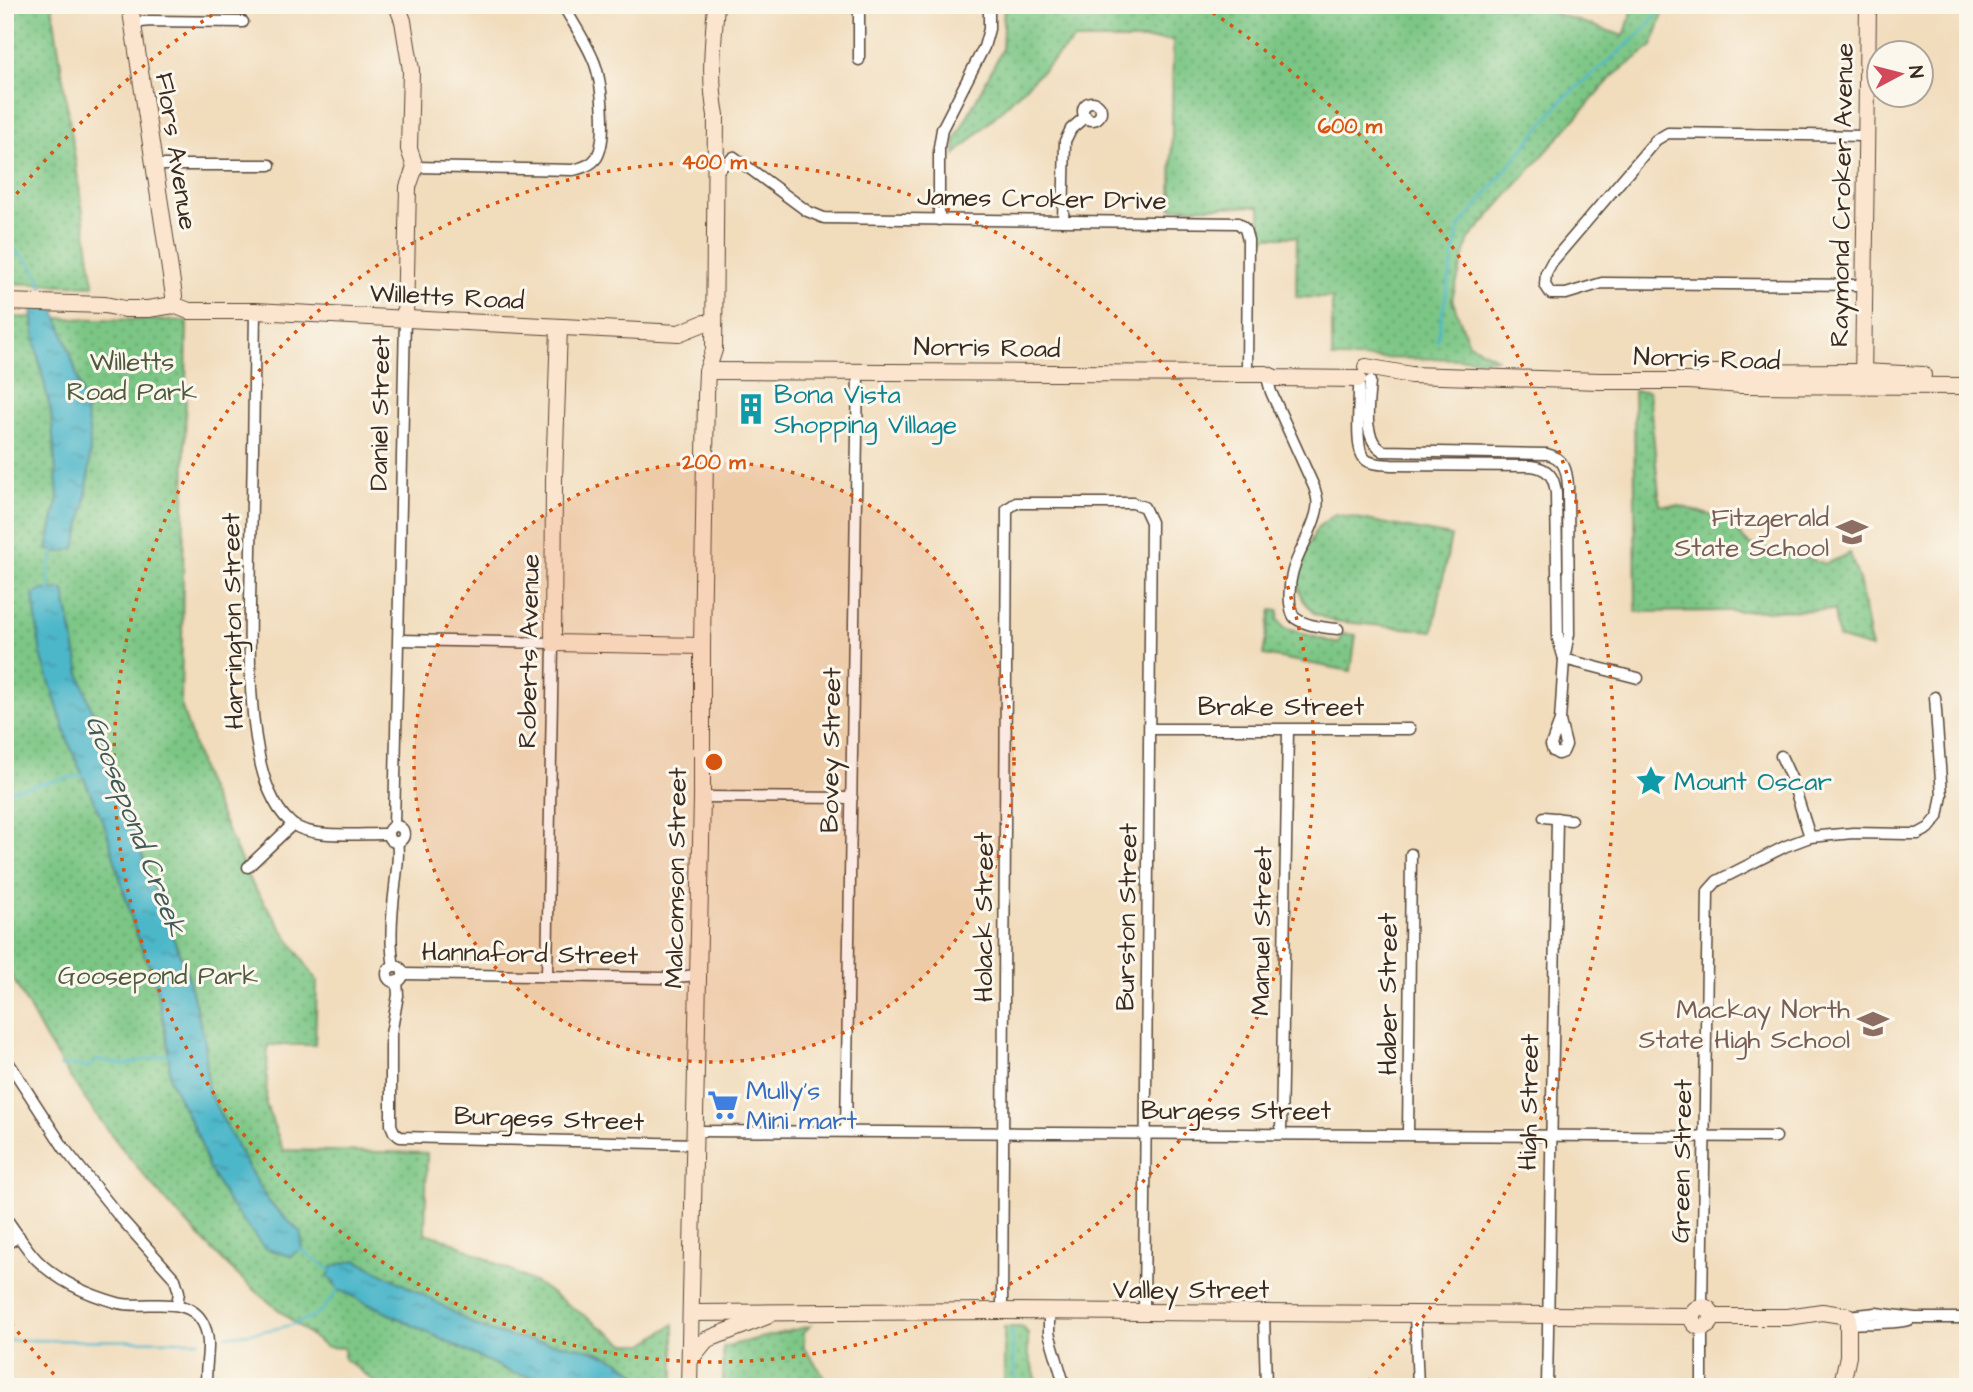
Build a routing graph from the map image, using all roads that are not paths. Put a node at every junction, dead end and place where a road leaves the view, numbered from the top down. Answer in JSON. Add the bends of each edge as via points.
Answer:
{"nodes":[{"id":1,"x":130,"y":5,"type":"edge"},
{"id":2,"x":397,"y":5,"type":"edge"},
{"id":3,"x":563,"y":5,"type":"edge"},
{"id":4,"x":716,"y":5,"type":"edge"},
{"id":5,"x":859,"y":5,"type":"edge"},
{"id":6,"x":989,"y":5,"type":"edge"},
{"id":7,"x":1868,"y":5,"type":"edge"},
{"id":8,"x":243,"y":22,"type":"dead end"},
{"id":9,"x":133,"y":23,"type":"junction"},
{"id":10,"x":859,"y":60,"type":"dead end"},
{"id":11,"x":712,"y":96,"type":"junction"},
{"id":12,"x":1086,"y":116,"type":"dead end"},
{"id":13,"x":1866,"y":136,"type":"junction"},
{"id":14,"x":154,"y":165,"type":"junction"},
{"id":15,"x":270,"y":165,"type":"dead end"},
{"id":16,"x":415,"y":167,"type":"junction"},
{"id":17,"x":716,"y":171,"type":"junction"},
{"id":18,"x":939,"y":220,"type":"junction"},
{"id":19,"x":1063,"y":221,"type":"junction"},
{"id":20,"x":1863,"y":285,"type":"junction"},
{"id":21,"x":174,"y":300,"type":"junction"},
{"id":22,"x":5,"y":302,"type":"edge"},
{"id":23,"x":255,"y":311,"type":"junction"},
{"id":24,"x":405,"y":319,"type":"junction"},
{"id":25,"x":704,"y":323,"type":"junction"},
{"id":26,"x":559,"y":327,"type":"junction"},
{"id":27,"x":858,"y":370,"type":"junction"},
{"id":28,"x":707,"y":371,"type":"junction"},
{"id":29,"x":1247,"y":374,"type":"junction"},
{"id":30,"x":1266,"y":374,"type":"junction"},
{"id":31,"x":1365,"y":376,"type":"junction"},
{"id":32,"x":1968,"y":376,"type":"edge"},
{"id":33,"x":1863,"y":379,"type":"junction"},
{"id":34,"x":1968,"y":386,"type":"edge"},
{"id":35,"x":1365,"y":406,"type":"junction"},
{"id":36,"x":1380,"y":450,"type":"junction"},
{"id":37,"x":1404,"y":453,"type":"junction"},
{"id":38,"x":1451,"y":453,"type":"junction"},
{"id":39,"x":1532,"y":454,"type":"junction"},
{"id":40,"x":1500,"y":459,"type":"junction"},
{"id":41,"x":1374,"y":463,"type":"junction"},
{"id":42,"x":1403,"y":465,"type":"junction"},
{"id":43,"x":1451,"y":465,"type":"junction"},
{"id":44,"x":1531,"y":466,"type":"junction"},
{"id":45,"x":1567,"y":476,"type":"junction"},
{"id":46,"x":1554,"y":480,"type":"junction"},
{"id":47,"x":1556,"y":512,"type":"junction"},
{"id":48,"x":1568,"y":512,"type":"junction"},
{"id":49,"x":1006,"y":523,"type":"joint"},
{"id":50,"x":1557,"y":545,"type":"junction"},
{"id":51,"x":1569,"y":545,"type":"junction"},
{"id":52,"x":1557,"y":575,"type":"junction"},
{"id":53,"x":1569,"y":575,"type":"junction"},
{"id":54,"x":1338,"y":629,"type":"dead end"},
{"id":55,"x":399,"y":640,"type":"junction"},
{"id":56,"x":553,"y":643,"type":"junction"},
{"id":57,"x":702,"y":646,"type":"junction"},
{"id":58,"x":1564,"y":659,"type":"junction"},
{"id":59,"x":1638,"y":678,"type":"dead end"},
{"id":60,"x":1935,"y":697,"type":"dead end"},
{"id":61,"x":1560,"y":721,"type":"dead end"},
{"id":62,"x":1151,"y":729,"type":"junction"},
{"id":63,"x":1410,"y":729,"type":"dead end"},
{"id":64,"x":1288,"y":730,"type":"junction"},
{"id":65,"x":1781,"y":756,"type":"dead end"},
{"id":66,"x":702,"y":797,"type":"junction"},
{"id":67,"x":852,"y":798,"type":"junction"},
{"id":68,"x":1545,"y":817,"type":"dead end"},
{"id":69,"x":1557,"y":818,"type":"junction"},
{"id":70,"x":1571,"y":820,"type":"dead end"},
{"id":71,"x":292,"y":825,"type":"junction"},
{"id":72,"x":391,"y":830,"type":"junction"},
{"id":73,"x":1810,"y":837,"type":"junction"},
{"id":74,"x":1411,"y":854,"type":"dead end"},
{"id":75,"x":248,"y":867,"type":"dead end"},
{"id":76,"x":398,"y":974,"type":"junction"},
{"id":77,"x":698,"y":975,"type":"junction"},
{"id":78,"x":547,"y":976,"type":"junction"},
{"id":79,"x":5,"y":1057,"type":"edge"},
{"id":80,"x":17,"y":1074,"type":"junction"},
{"id":81,"x":5,"y":1081,"type":"edge"},
{"id":82,"x":846,"y":1130,"type":"junction"},
{"id":83,"x":1005,"y":1131,"type":"junction"},
{"id":84,"x":1147,"y":1132,"type":"junction"},
{"id":85,"x":1281,"y":1133,"type":"junction"},
{"id":86,"x":1408,"y":1134,"type":"junction"},
{"id":87,"x":1550,"y":1135,"type":"junction"},
{"id":88,"x":1704,"y":1136,"type":"junction"},
{"id":89,"x":1776,"y":1136,"type":"dead end"},
{"id":90,"x":696,"y":1138,"type":"junction"},
{"id":91,"x":5,"y":1217,"type":"edge"},
{"id":92,"x":19,"y":1236,"type":"junction"},
{"id":93,"x":5,"y":1245,"type":"edge"},
{"id":94,"x":177,"y":1305,"type":"junction"},
{"id":95,"x":1002,"y":1311,"type":"junction"},
{"id":96,"x":779,"y":1312,"type":"junction"},
{"id":97,"x":1049,"y":1312,"type":"junction"},
{"id":98,"x":691,"y":1313,"type":"junction"},
{"id":99,"x":1144,"y":1313,"type":"junction"},
{"id":100,"x":1264,"y":1314,"type":"junction"},
{"id":101,"x":1415,"y":1315,"type":"junction"},
{"id":102,"x":1548,"y":1316,"type":"junction"},
{"id":103,"x":1702,"y":1317,"type":"junction"},
{"id":104,"x":1968,"y":1318,"type":"edge"},
{"id":105,"x":1843,"y":1320,"type":"junction"},
{"id":106,"x":690,"y":1360,"type":"junction"},
{"id":107,"x":1843,"y":1383,"type":"edge"},
{"id":108,"x":207,"y":1387,"type":"edge"},
{"id":109,"x":689,"y":1387,"type":"edge"},
{"id":110,"x":1065,"y":1387,"type":"edge"},
{"id":111,"x":1266,"y":1387,"type":"edge"},
{"id":112,"x":1418,"y":1387,"type":"edge"},
{"id":113,"x":1547,"y":1387,"type":"edge"},
{"id":114,"x":1702,"y":1387,"type":"edge"}],
"edges":[{"from":1,"to":9,"type":"street","name":"Flors Avenue"},
{"from":2,"to":16,"type":"street","name":"Daniel Street","via":[[411,70],[409,149]]},
{"from":3,"to":16,"type":"street","via":[[593,58],[600,81],[600,149],[592,162],[573,170]]},
{"from":4,"to":11,"type":"street","name":"Malcomson Street"},
{"from":5,"to":10,"type":"street"},
{"from":6,"to":18,"type":"street","via":[[984,47],[942,130]]},
{"from":7,"to":13,"type":"street","name":"Raymond Croker Avenue"},
{"from":8,"to":9,"type":"street"},
{"from":9,"to":14,"type":"street","name":"Flors Avenue"},
{"from":11,"to":17,"type":"street","name":"Malcomson Street"},
{"from":11,"to":25,"type":"street","name":"Malcomson Street"},
{"from":12,"to":19,"type":"street","via":[[1065,141]]},
{"from":13,"to":20,"type":"street","name":"Raymond Croker Avenue"},
{"from":13,"to":20,"type":"street","via":[[1668,133],[1656,140],[1552,262],[1545,285],[1551,294],[1566,294],[1602,283]]},
{"from":14,"to":15,"type":"street"},
{"from":14,"to":21,"type":"street","name":"Flors Avenue"},
{"from":16,"to":24,"type":"street","name":"Daniel Street","via":[[408,187]]},
{"from":17,"to":18,"type":"street","name":"James Croker Drive","via":[[734,156],[807,211],[824,218]]},
{"from":17,"to":28,"type":"street","name":"Malcomson Street","via":[[714,351]]},
{"from":18,"to":19,"type":"street","name":"James Croker Drive"},
{"from":19,"to":29,"type":"street","name":"James Croker Drive","via":[[1232,222],[1243,227],[1248,240]]},
{"from":20,"to":33,"type":"street","name":"Raymond Croker Avenue"},
{"from":21,"to":22,"type":"street","name":"Willetts Road","via":[[105,305]]},
{"from":21,"to":23,"type":"street","name":"Willetts Road","via":[[212,310]]},
{"from":23,"to":24,"type":"street","name":"Willetts Road"},
{"from":23,"to":71,"type":"street","name":"Harrington Street","via":[[249,635],[253,697],[259,759],[280,812]]},
{"from":24,"to":26,"type":"street","name":"Willetts Road"},
{"from":24,"to":55,"type":"street","name":"Daniel Street"},
{"from":25,"to":26,"type":"street","name":"Willetts Road","via":[[679,333]]},
{"from":25,"to":28,"type":"street","name":"Malcomson Street"},
{"from":26,"to":56,"type":"street","name":"Roberts Avenue"},
{"from":27,"to":28,"type":"street","name":"Norris Road"},
{"from":27,"to":29,"type":"street","name":"Norris Road"},
{"from":27,"to":67,"type":"street","name":"Bovey Street"},
{"from":28,"to":57,"type":"street","name":"Malcomson Street"},
{"from":29,"to":30,"type":"street","name":"Norris Road"},
{"from":30,"to":31,"type":"street","name":"Norris Road","via":[[1346,371]]},
{"from":30,"to":54,"type":"street","via":[[1318,500],[1294,564],[1291,610],[1304,622]]},
{"from":31,"to":33,"type":"street","name":"Norris Road","via":[[1600,381]]},
{"from":31,"to":35,"type":"street"},
{"from":32,"to":33,"type":"street","name":"Norris Road"},
{"from":33,"to":34,"type":"street","name":"Norris Road"},
{"from":35,"to":36,"type":"street","via":[[1370,437]]},
{"from":35,"to":41,"type":"street","via":[[1360,452]]},
{"from":36,"to":37,"type":"street"},
{"from":36,"to":41,"type":"street"},
{"from":37,"to":38,"type":"street"},
{"from":37,"to":42,"type":"street"},
{"from":38,"to":40,"type":"street"},
{"from":38,"to":43,"type":"street"},
{"from":39,"to":40,"type":"street"},
{"from":39,"to":44,"type":"street"},
{"from":39,"to":45,"type":"street","via":[[1555,456]]},
{"from":40,"to":43,"type":"street"},
{"from":40,"to":44,"type":"street"},
{"from":41,"to":42,"type":"street"},
{"from":42,"to":43,"type":"street"},
{"from":44,"to":46,"type":"street","via":[[1546,470]]},
{"from":45,"to":46,"type":"street"},
{"from":45,"to":48,"type":"street"},
{"from":46,"to":47,"type":"street"},
{"from":47,"to":48,"type":"street"},
{"from":47,"to":50,"type":"street"},
{"from":48,"to":51,"type":"street"},
{"from":49,"to":62,"type":"street","name":"Burston Street","via":[[1007,509],[1016,503],[1133,503],[1144,507],[1151,522]]},
{"from":49,"to":83,"type":"street","name":"Holack Street"},
{"from":50,"to":51,"type":"street"},
{"from":50,"to":52,"type":"street"},
{"from":51,"to":53,"type":"street"},
{"from":52,"to":53,"type":"street"},
{"from":52,"to":58,"type":"street","via":[[1558,639]]},
{"from":53,"to":58,"type":"street","via":[[1569,638]]},
{"from":55,"to":56,"type":"street"},
{"from":55,"to":72,"type":"street","name":"Daniel Street"},
{"from":56,"to":57,"type":"street"},
{"from":56,"to":78,"type":"street","name":"Roberts Avenue"},
{"from":57,"to":66,"type":"street","name":"Malcomson Street"},
{"from":58,"to":59,"type":"street"},
{"from":58,"to":61,"type":"street"},
{"from":60,"to":73,"type":"street","via":[[1942,795],[1938,817],[1929,828],[1917,834]]},
{"from":62,"to":64,"type":"street","name":"Brake Street"},
{"from":62,"to":84,"type":"street","name":"Burston Street"},
{"from":63,"to":64,"type":"street","name":"Brake Street"},
{"from":64,"to":85,"type":"street","name":"Manuel Street"},
{"from":65,"to":73,"type":"street"},
{"from":66,"to":67,"type":"street"},
{"from":66,"to":77,"type":"street","name":"Malcomson Street"},
{"from":67,"to":82,"type":"street","name":"Bovey Street"},
{"from":68,"to":69,"type":"street"},
{"from":69,"to":70,"type":"street"},
{"from":69,"to":87,"type":"street","name":"High Street"},
{"from":71,"to":72,"type":"street","via":[[317,833]]},
{"from":71,"to":75,"type":"street"},
{"from":72,"to":76,"type":"street","via":[[390,839],[397,842],[393,947]]},
{"from":73,"to":88,"type":"street","name":"Green Street","via":[[1717,881],[1708,891]]},
{"from":74,"to":86,"type":"street","name":"Haber Street"},
{"from":76,"to":78,"type":"street","name":"Hannaford Street"},
{"from":76,"to":90,"type":"street","name":"Burgess Street","via":[[391,1034],[391,1125],[400,1137]]},
{"from":77,"to":78,"type":"street","name":"Hannaford Street"},
{"from":77,"to":90,"type":"street","name":"Malcomson Street"},
{"from":79,"to":80,"type":"street"},
{"from":80,"to":81,"type":"street"},
{"from":80,"to":94,"type":"street","via":[[64,1148],[175,1279]]},
{"from":82,"to":83,"type":"street","name":"Burgess Street"},
{"from":82,"to":90,"type":"street","name":"Burgess Street"},
{"from":83,"to":84,"type":"street","name":"Burgess Street"},
{"from":83,"to":95,"type":"street","name":"Holack Street"},
{"from":84,"to":85,"type":"street","name":"Burgess Street"},
{"from":84,"to":99,"type":"street","name":"Burston Street"},
{"from":85,"to":86,"type":"street","name":"Burgess Street"},
{"from":86,"to":87,"type":"street","name":"Burgess Street"},
{"from":87,"to":88,"type":"street","name":"Burgess Street"},
{"from":87,"to":102,"type":"street","name":"High Street"},
{"from":88,"to":89,"type":"street","name":"Burgess Street"},
{"from":88,"to":103,"type":"street","name":"Green Street"},
{"from":90,"to":98,"type":"street","name":"Malcomson Street"},
{"from":91,"to":92,"type":"street"},
{"from":92,"to":93,"type":"street"},
{"from":92,"to":94,"type":"street","via":[[55,1275],[88,1294],[130,1306]]},
{"from":94,"to":108,"type":"street","via":[[204,1324],[209,1345]]},
{"from":95,"to":96,"type":"street","name":"Valley Street"},
{"from":95,"to":97,"type":"street","name":"Valley Street"},
{"from":96,"to":98,"type":"street","name":"Valley Street"},
{"from":96,"to":106,"type":"street","via":[[706,1340]]},
{"from":97,"to":99,"type":"street","name":"Valley Street"},
{"from":97,"to":110,"type":"street","via":[[1049,1333]]},
{"from":98,"to":106,"type":"street","name":"Malcomson Street"},
{"from":99,"to":100,"type":"street","name":"Valley Street"},
{"from":100,"to":101,"type":"street","name":"Valley Street"},
{"from":100,"to":111,"type":"street"},
{"from":101,"to":102,"type":"street","name":"Valley Street"},
{"from":101,"to":112,"type":"street"},
{"from":102,"to":103,"type":"street","name":"Valley Street"},
{"from":102,"to":113,"type":"street","name":"High Street"},
{"from":103,"to":105,"type":"street","name":"Valley Street","via":[[1788,1317],[1822,1312]]},
{"from":103,"to":114,"type":"street","name":"Green Street"},
{"from":104,"to":105,"type":"street","name":"Valley Street","via":[[1915,1318],[1886,1324]]},
{"from":105,"to":107,"type":"street","via":[[1848,1356]]},
{"from":106,"to":109,"type":"street","name":"Malcomson Street"}]}
